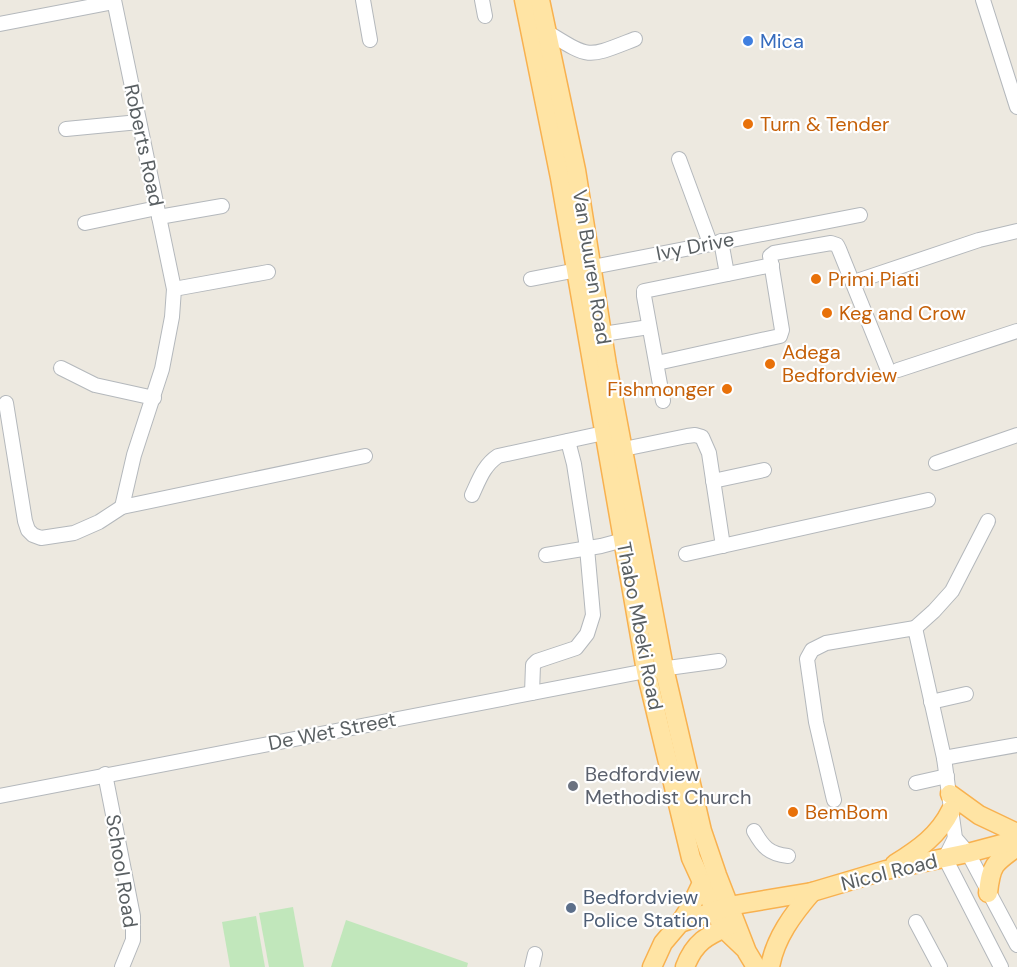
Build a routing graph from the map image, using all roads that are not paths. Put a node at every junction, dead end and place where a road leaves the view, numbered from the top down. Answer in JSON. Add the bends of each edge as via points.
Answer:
{"nodes":[{"id":1,"x":363,"y":0,"type":"edge"},
{"id":2,"x":482,"y":0,"type":"edge"},
{"id":3,"x":525,"y":0,"type":"edge"},
{"id":4,"x":540,"y":0,"type":"edge"},
{"id":5,"x":983,"y":0,"type":"edge"},
{"id":6,"x":114,"y":1,"type":"edge"},
{"id":7,"x":485,"y":16,"type":"dead end"},
{"id":8,"x":0,"y":24,"type":"edge"},
{"id":9,"x":539,"y":34,"type":"junction"},
{"id":10,"x":634,"y":39,"type":"dead end"},
{"id":11,"x":370,"y":40,"type":"dead end"},
{"id":12,"x":1017,"y":107,"type":"edge"},
{"id":13,"x":139,"y":122,"type":"junction"},
{"id":14,"x":66,"y":129,"type":"dead end"},
{"id":15,"x":679,"y":159,"type":"dead end"},
{"id":16,"x":222,"y":206,"type":"dead end"},
{"id":17,"x":158,"y":213,"type":"junction"},
{"id":18,"x":860,"y":215,"type":"dead end"},
{"id":19,"x":85,"y":223,"type":"dead end"},
{"id":20,"x":1017,"y":231,"type":"edge"},
{"id":21,"x":716,"y":242,"type":"junction"},
{"id":22,"x":771,"y":265,"type":"junction"},
{"id":23,"x":584,"y":268,"type":"junction"},
{"id":24,"x":268,"y":272,"type":"dead end"},
{"id":25,"x":727,"y":274,"type":"junction"},
{"id":26,"x":531,"y":279,"type":"dead end"},
{"id":27,"x":860,"y":280,"type":"dead end"},
{"id":28,"x":174,"y":289,"type":"junction"},
{"id":29,"x":649,"y":327,"type":"junction"},
{"id":30,"x":1017,"y":331,"type":"edge"},
{"id":31,"x":603,"y":334,"type":"junction"},
{"id":32,"x":657,"y":363,"type":"junction"},
{"id":33,"x":599,"y":365,"type":"junction"},
{"id":34,"x":61,"y":368,"type":"dead end"},
{"id":35,"x":154,"y":398,"type":"junction"},
{"id":36,"x":663,"y":400,"type":"dead end"},
{"id":37,"x":6,"y":403,"type":"dead end"},
{"id":38,"x":612,"y":431,"type":"junction"},
{"id":39,"x":1017,"y":435,"type":"edge"},
{"id":40,"x":568,"y":441,"type":"junction"},
{"id":41,"x":615,"y":450,"type":"junction"},
{"id":42,"x":364,"y":456,"type":"dead end"},
{"id":43,"x":936,"y":463,"type":"dead end"},
{"id":44,"x":764,"y":470,"type":"dead end"},
{"id":45,"x":713,"y":481,"type":"junction"},
{"id":46,"x":472,"y":495,"type":"dead end"},
{"id":47,"x":928,"y":500,"type":"dead end"},
{"id":48,"x":122,"y":507,"type":"junction"},
{"id":49,"x":988,"y":521,"type":"dead end"},
{"id":50,"x":631,"y":538,"type":"junction"},
{"id":51,"x":723,"y":546,"type":"junction"},
{"id":52,"x":587,"y":548,"type":"junction"},
{"id":53,"x":686,"y":554,"type":"dead end"},
{"id":54,"x":546,"y":555,"type":"dead end"},
{"id":55,"x":915,"y":628,"type":"junction"},
{"id":56,"x":719,"y":661,"type":"dead end"},
{"id":57,"x":655,"y":670,"type":"junction"},
{"id":58,"x":532,"y":693,"type":"junction"},
{"id":59,"x":966,"y":694,"type":"dead end"},
{"id":60,"x":931,"y":702,"type":"junction"},
{"id":61,"x":1017,"y":745,"type":"edge"},
{"id":62,"x":944,"y":758,"type":"junction"},
{"id":63,"x":105,"y":774,"type":"junction"},
{"id":64,"x":916,"y":783,"type":"dead end"},
{"id":65,"x":949,"y":793,"type":"junction"},
{"id":66,"x":0,"y":796,"type":"edge"},
{"id":67,"x":834,"y":800,"type":"dead end"},
{"id":68,"x":754,"y":831,"type":"dead end"},
{"id":69,"x":1017,"y":833,"type":"edge"},
{"id":70,"x":955,"y":838,"type":"junction"},
{"id":71,"x":1017,"y":840,"type":"edge"},
{"id":72,"x":1017,"y":847,"type":"edge"},
{"id":73,"x":968,"y":853,"type":"junction"},
{"id":74,"x":788,"y":856,"type":"dead end"},
{"id":75,"x":945,"y":858,"type":"junction"},
{"id":76,"x":886,"y":870,"type":"junction"},
{"id":77,"x":709,"y":879,"type":"junction"},
{"id":78,"x":812,"y":892,"type":"junction"},
{"id":79,"x":988,"y":893,"type":"junction"},
{"id":80,"x":726,"y":917,"type":"junction"},
{"id":81,"x":916,"y":922,"type":"dead end"},
{"id":82,"x":680,"y":923,"type":"junction"},
{"id":83,"x":1017,"y":945,"type":"edge"},
{"id":84,"x":752,"y":959,"type":"edge"},
{"id":85,"x":122,"y":967,"type":"edge"},
{"id":86,"x":652,"y":967,"type":"edge"},
{"id":87,"x":685,"y":967,"type":"edge"},
{"id":88,"x":770,"y":967,"type":"edge"},
{"id":89,"x":940,"y":967,"type":"edge"},
{"id":90,"x":1001,"y":967,"type":"edge"}],
"edges":[{"from":1,"to":11,"type":"street"},
{"from":2,"to":7,"type":"street"},
{"from":3,"to":9,"type":"main road"},
{"from":4,"to":9,"type":"main road"},
{"from":5,"to":12,"type":"street"},
{"from":6,"to":8,"type":"street"},
{"from":6,"to":13,"type":"street","name":"Roberts Road"},
{"from":9,"to":10,"type":"street","via":[[588,54]]},
{"from":9,"to":23,"type":"main road","name":"Van Buuren Road"},
{"from":13,"to":14,"type":"street"},
{"from":13,"to":17,"type":"street","name":"Roberts Road"},
{"from":15,"to":21,"type":"street"},
{"from":16,"to":17,"type":"street"},
{"from":17,"to":19,"type":"street"},
{"from":17,"to":28,"type":"street","name":"Roberts Road"},
{"from":18,"to":21,"type":"street","name":"Ivy Drive"},
{"from":20,"to":27,"type":"street"},
{"from":21,"to":23,"type":"street","name":"Ivy Drive"},
{"from":21,"to":25,"type":"street"},
{"from":22,"to":25,"type":"street"},
{"from":22,"to":30,"type":"street","via":[[770,256],[774,253],[837,245],[893,370]]},
{"from":22,"to":32,"type":"street","via":[[780,336]]},
{"from":23,"to":26,"type":"street","name":"Ivy Drive"},
{"from":23,"to":31,"type":"main road","name":"Van Buuren Road"},
{"from":23,"to":33,"type":"main road","name":"Van Buuren Road"},
{"from":24,"to":28,"type":"street"},
{"from":25,"to":29,"type":"street","via":[[647,289],[644,296]]},
{"from":28,"to":35,"type":"street","name":"Roberts Road","via":[[167,345]]},
{"from":29,"to":31,"type":"street"},
{"from":29,"to":32,"type":"street"},
{"from":31,"to":33,"type":"main road","name":"Van Buuren Road"},
{"from":32,"to":36,"type":"street"},
{"from":33,"to":38,"type":"main road","name":"Thabo Mbeki Road"},
{"from":34,"to":35,"type":"street","via":[[95,384]]},
{"from":35,"to":48,"type":"street","name":"Roberts Road","via":[[134,455]]},
{"from":37,"to":48,"type":"street","via":[[25,521],[33,535],[41,538],[74,533]]},
{"from":38,"to":40,"type":"street"},
{"from":38,"to":41,"type":"main road","name":"Thabo Mbeki Road"},
{"from":39,"to":43,"type":"street"},
{"from":40,"to":46,"type":"street","via":[[498,456],[484,470]]},
{"from":40,"to":52,"type":"street"},
{"from":41,"to":45,"type":"street","via":[[687,435],[702,437],[710,453]]},
{"from":41,"to":50,"type":"main road","name":"Thabo Mbeki Road"},
{"from":41,"to":50,"type":"main road","name":"Thabo Mbeki Road","via":[[632,498]]},
{"from":42,"to":48,"type":"street"},
{"from":44,"to":45,"type":"street"},
{"from":45,"to":51,"type":"street"},
{"from":47,"to":51,"type":"street"},
{"from":49,"to":55,"type":"street","via":[[952,591]]},
{"from":50,"to":52,"type":"street"},
{"from":50,"to":57,"type":"main road","name":"Thabo Mbeki Road"},
{"from":50,"to":57,"type":"main road","name":"Thabo Mbeki Road","via":[[645,572]]},
{"from":51,"to":53,"type":"street"},
{"from":52,"to":54,"type":"street"},
{"from":52,"to":58,"type":"street","via":[[592,615],[587,634],[576,648],[533,665]]},
{"from":55,"to":60,"type":"street"},
{"from":55,"to":67,"type":"street","via":[[826,643],[812,650],[807,659],[816,722]]},
{"from":56,"to":57,"type":"street","name":"De Wet Street"},
{"from":57,"to":58,"type":"street","name":"De Wet Street"},
{"from":57,"to":77,"type":"main road","name":"Thabo Mbeki Road","via":[[684,836]]},
{"from":58,"to":63,"type":"street","name":"De Wet Street"},
{"from":59,"to":60,"type":"street"},
{"from":60,"to":62,"type":"street"},
{"from":61,"to":62,"type":"street"},
{"from":62,"to":65,"type":"street"},
{"from":63,"to":66,"type":"street","name":"De Wet Street"},
{"from":63,"to":85,"type":"street","name":"School Road","via":[[133,916],[133,940]]},
{"from":64,"to":65,"type":"street"},
{"from":65,"to":69,"type":"main road","via":[[979,815]]},
{"from":65,"to":70,"type":"street"},
{"from":65,"to":76,"type":"main road","via":[[943,826],[930,840]]},
{"from":68,"to":74,"type":"street","via":[[775,855]]},
{"from":70,"to":73,"type":"street"},
{"from":70,"to":75,"type":"street"},
{"from":71,"to":73,"type":"main road","name":"Nicol Road"},
{"from":72,"to":79,"type":"main road","via":[[994,865]]},
{"from":73,"to":75,"type":"main road","name":"Nicol Road"},
{"from":73,"to":79,"type":"street"},
{"from":75,"to":76,"type":"main road","name":"Nicol Road"},
{"from":75,"to":90,"type":"street"},
{"from":76,"to":78,"type":"main road","name":"Nicol Road"},
{"from":77,"to":80,"type":"main road"},
{"from":77,"to":82,"type":"main road"},
{"from":78,"to":80,"type":"main road","name":"Nicol Road","via":[[760,902]]},
{"from":78,"to":88,"type":"main road","via":[[781,936]]},
{"from":79,"to":83,"type":"street"},
{"from":80,"to":82,"type":"main road"},
{"from":80,"to":84,"type":"main road"},
{"from":80,"to":87,"type":"main road","via":[[700,940]]},
{"from":81,"to":89,"type":"street"},
{"from":82,"to":86,"type":"main road","via":[[663,943]]}]}
